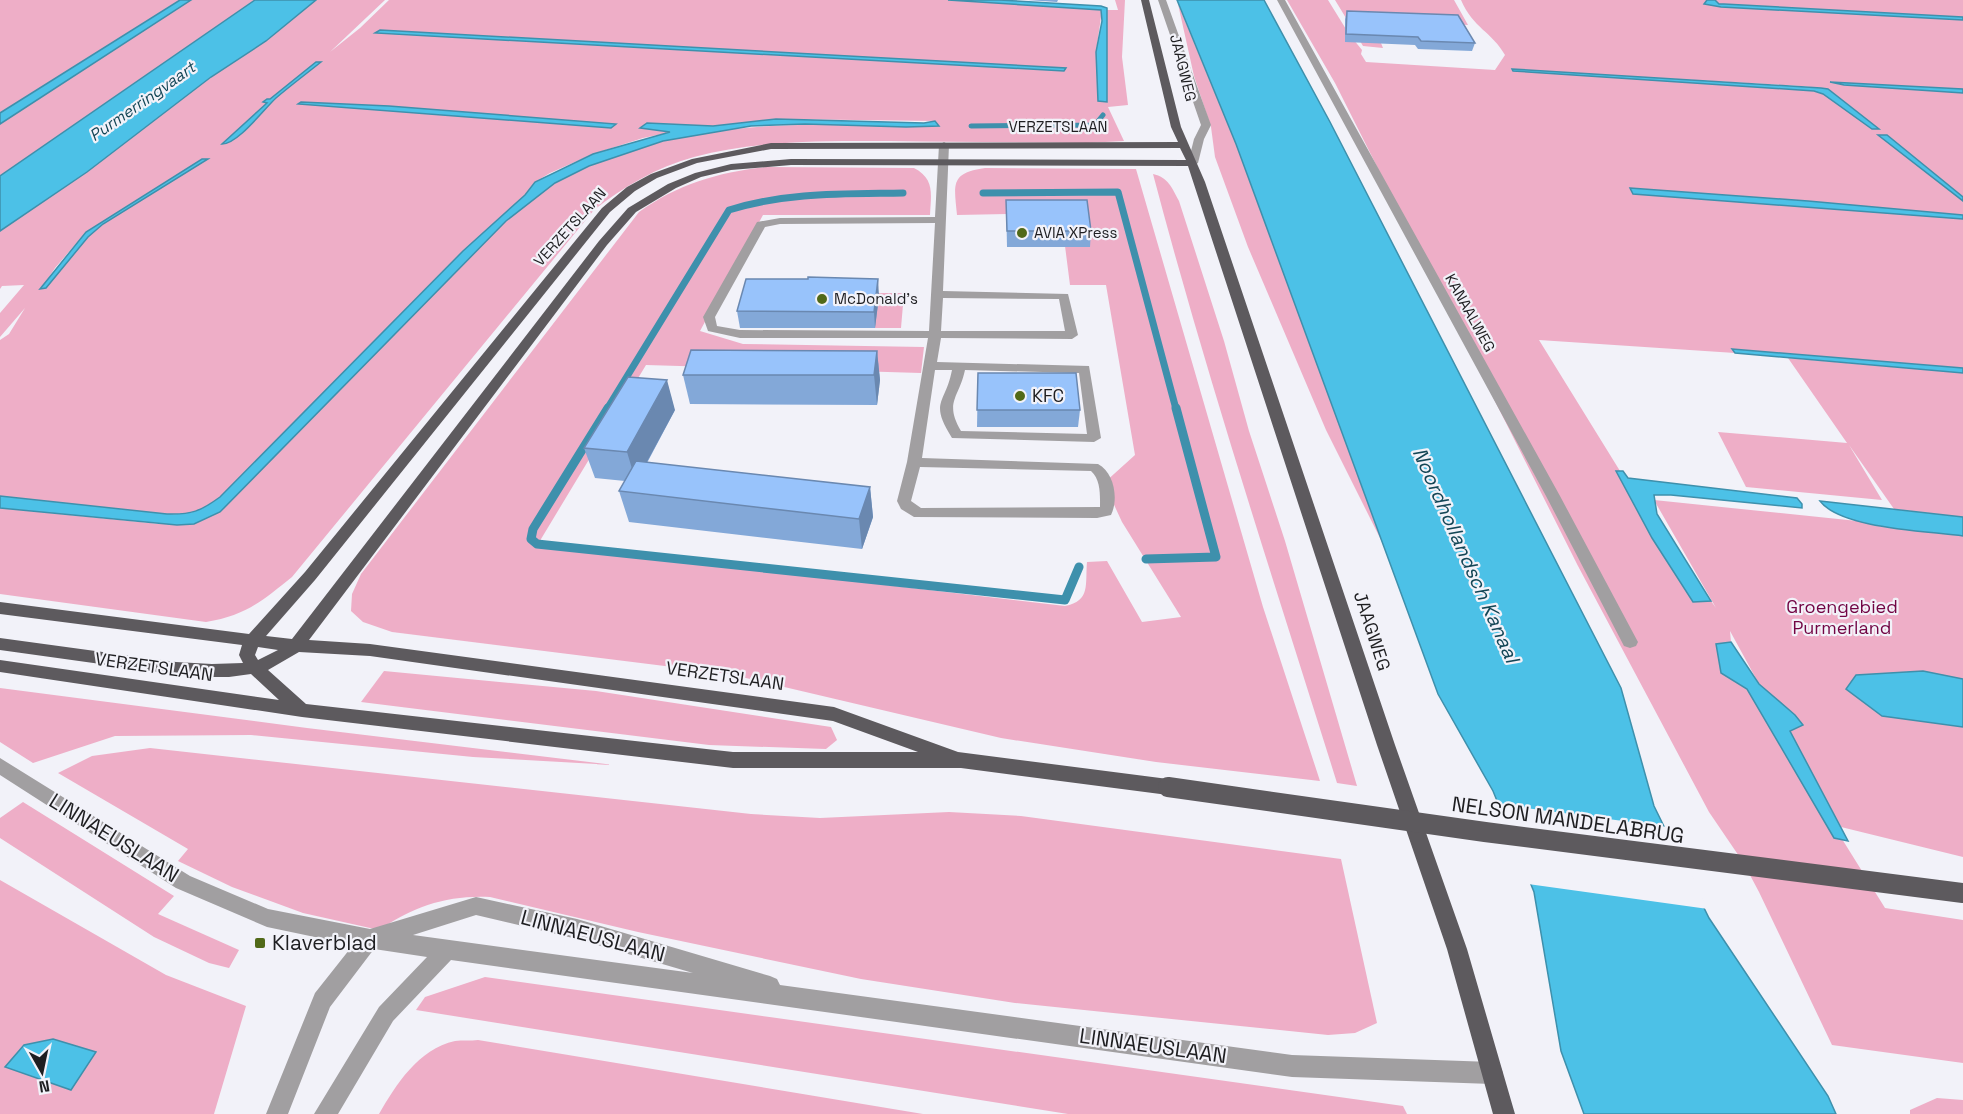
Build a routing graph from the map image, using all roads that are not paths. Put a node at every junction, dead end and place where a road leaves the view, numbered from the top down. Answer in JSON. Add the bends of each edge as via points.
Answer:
{"nodes":[{"id":1,"x":1144,"y":0,"type":"edge"},
{"id":2,"x":1162,"y":0,"type":"edge"},
{"id":3,"x":1281,"y":0,"type":"edge"},
{"id":4,"x":1199,"y":139,"type":"junction"},
{"id":5,"x":944,"y":145,"type":"junction"},
{"id":6,"x":1188,"y":154,"type":"junction"},
{"id":7,"x":944,"y":162,"type":"junction"},
{"id":8,"x":942,"y":220,"type":"junction"},
{"id":9,"x":938,"y":294,"type":"junction"},
{"id":10,"x":935,"y":335,"type":"junction"},
{"id":11,"x":929,"y":366,"type":"junction"},
{"id":12,"x":959,"y":368,"type":"junction"},
{"id":13,"x":914,"y":462,"type":"junction"},
{"id":14,"x":0,"y":608,"type":"edge"},
{"id":15,"x":252,"y":641,"type":"junction"},
{"id":16,"x":1630,"y":642,"type":"dead end"},
{"id":17,"x":0,"y":644,"type":"edge"},
{"id":18,"x":296,"y":646,"type":"junction"},
{"id":19,"x":0,"y":666,"type":"edge"},
{"id":20,"x":254,"y":667,"type":"junction"},
{"id":21,"x":302,"y":710,"type":"junction"},
{"id":22,"x":961,"y":760,"type":"junction"},
{"id":23,"x":0,"y":766,"type":"edge"},
{"id":24,"x":1168,"y":787,"type":"joint"},
{"id":25,"x":1963,"y":893,"type":"edge"},
{"id":26,"x":370,"y":939,"type":"junction"},
{"id":27,"x":446,"y":951,"type":"junction"},
{"id":28,"x":816,"y":999,"type":"junction"},
{"id":29,"x":1492,"y":1074,"type":"junction"},
{"id":30,"x":277,"y":1114,"type":"edge"},
{"id":31,"x":325,"y":1114,"type":"edge"},
{"id":32,"x":1504,"y":1114,"type":"edge"}],
"edges":[{"from":1,"to":6,"type":"main road","name":"JAAGWEG","via":[[1176,127]]},
{"from":2,"to":4,"type":"street","name":"JAAGWEG","via":[[1206,125]]},
{"from":3,"to":16,"type":"street","name":"KANAALWEG"},
{"from":4,"to":6,"type":"street","name":"JAAGWEG"},
{"from":4,"to":6,"type":"street"},
{"from":5,"to":6,"type":"main road","name":"VERZETSLAAN"},
{"from":5,"to":7,"type":"street"},
{"from":5,"to":15,"type":"main road","name":"VERZETSLAAN","via":[[771,146],[695,161],[631,189],[606,210],[559,265],[310,576]]},
{"from":6,"to":7,"type":"main road","name":"VERZETSLAAN"},
{"from":6,"to":29,"type":"main road","name":"JAAGWEG","via":[[1456,950]]},
{"from":7,"to":8,"type":"street"},
{"from":7,"to":18,"type":"main road","name":"VERZETSLAAN","via":[[791,162],[731,168],[672,186],[632,210]]},
{"from":8,"to":9,"type":"street"},
{"from":8,"to":10,"type":"street","via":[[780,220],[761,225],[709,317],[712,328],[740,334]]},
{"from":9,"to":10,"type":"street"},
{"from":9,"to":10,"type":"street","via":[[1064,296],[1072,335]]},
{"from":10,"to":11,"type":"street"},
{"from":11,"to":12,"type":"street"},
{"from":11,"to":13,"type":"street"},
{"from":12,"to":12,"type":"street","via":[[957,381],[944,403],[946,418],[957,435],[1094,438],[1085,369]]},
{"from":13,"to":13,"type":"street","via":[[904,501],[919,513],[1106,511],[1103,474],[1093,467]]},
{"from":14,"to":15,"type":"main road","name":"VERZETSLAAN"},
{"from":15,"to":18,"type":"main road","name":"VERZETSLAAN"},
{"from":15,"to":20,"type":"main road","via":[[247,655]]},
{"from":17,"to":20,"type":"main road","name":"VERZETSLAAN","via":[[187,670]]},
{"from":18,"to":20,"type":"main road","name":"VERZETSLAAN","via":[[267,664]]},
{"from":18,"to":22,"type":"main road","name":"VERZETSLAAN","via":[[370,650],[834,714]]},
{"from":19,"to":21,"type":"main road","name":"VERZETSLAAN"},
{"from":20,"to":21,"type":"main road"},
{"from":21,"to":22,"type":"main road","name":"VERZETSLAAN","via":[[733,760]]},
{"from":22,"to":24,"type":"main road","name":"VERZETSLAAN"},
{"from":23,"to":26,"type":"street","name":"LINNAEUSLAAN","via":[[183,882],[267,918]]},
{"from":24,"to":25,"type":"main road","name":"NELSON MANDELABRUG","bridge":true},
{"from":26,"to":27,"type":"street","name":"LINNAEUSLAAN"},
{"from":26,"to":28,"type":"street","name":"LINNAEUSLAAN","via":[[476,906],[577,929]]},
{"from":26,"to":30,"type":"street","via":[[322,1000]]},
{"from":27,"to":28,"type":"street","name":"LINNAEUSLAAN"},
{"from":27,"to":31,"type":"street","via":[[386,1014]]},
{"from":28,"to":29,"type":"street","name":"LINNAEUSLAAN","via":[[1292,1065]]},
{"from":29,"to":32,"type":"main road","name":"JAAGWEG"}]}
